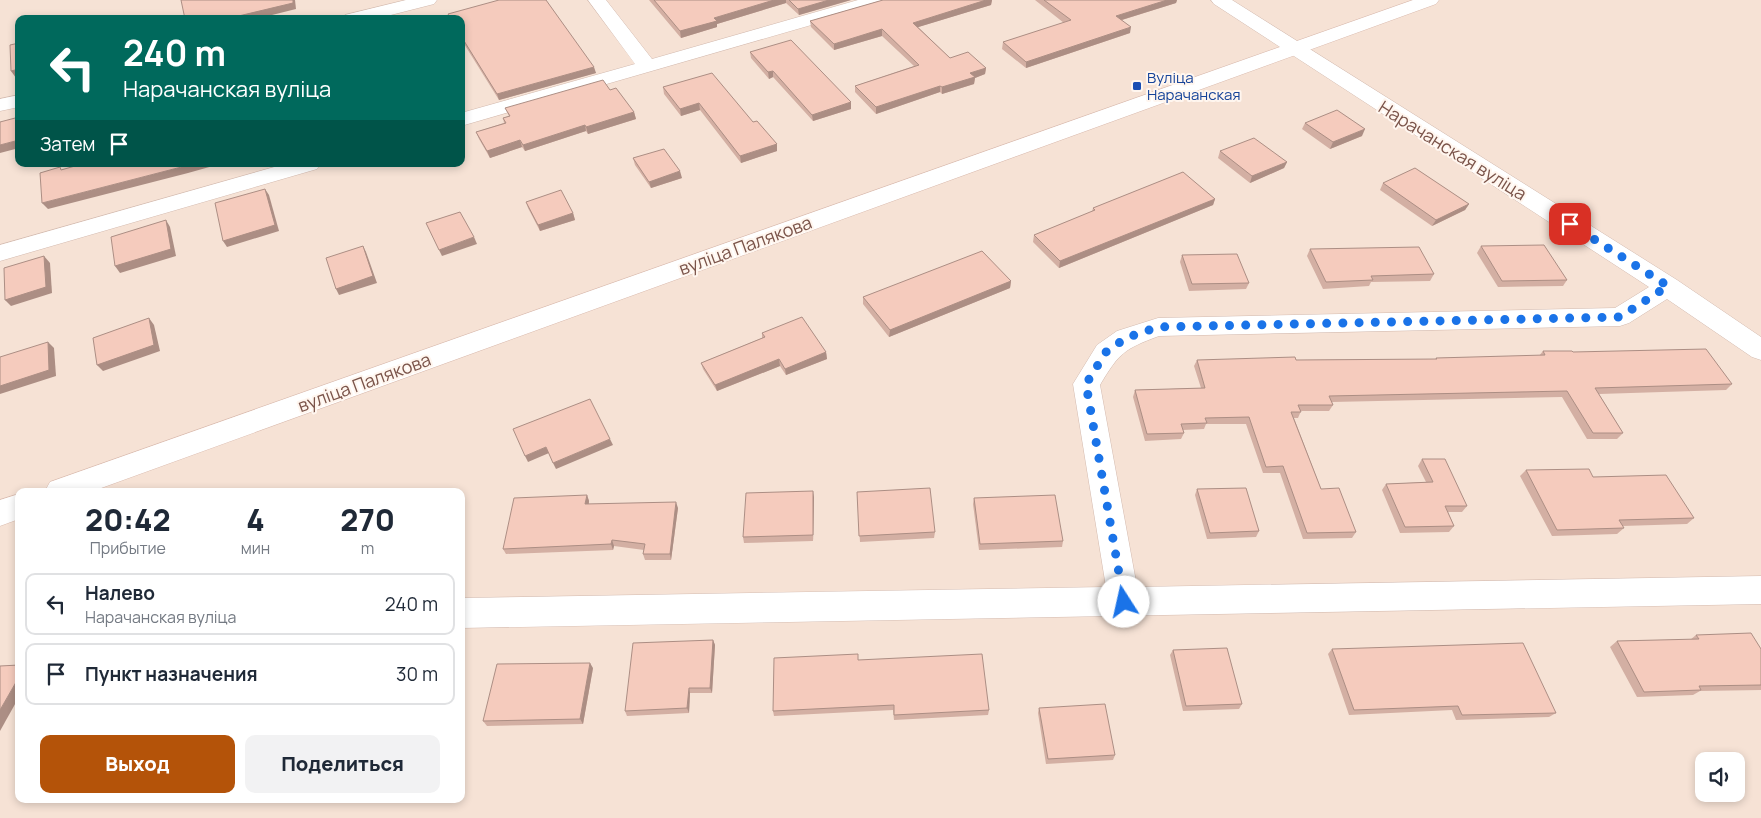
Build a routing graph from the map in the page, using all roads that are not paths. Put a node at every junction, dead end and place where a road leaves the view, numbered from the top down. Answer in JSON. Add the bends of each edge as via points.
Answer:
{"nodes":[{"id":1,"x":428,"y":0,"type":"edge"},
{"id":2,"x":597,"y":0,"type":"edge"},
{"id":3,"x":878,"y":0,"type":"edge"},
{"id":4,"x":1220,"y":0,"type":"edge"},
{"id":5,"x":1430,"y":0,"type":"edge"},
{"id":6,"x":368,"y":15,"type":"edge"},
{"id":7,"x":1294,"y":49,"type":"junction"},
{"id":8,"x":647,"y":66,"type":"junction"},
{"id":9,"x":15,"y":102,"type":"edge"},
{"id":10,"x":0,"y":105,"type":"edge"},
{"id":11,"x":465,"y":119,"type":"edge"},
{"id":12,"x":299,"y":167,"type":"edge"},
{"id":13,"x":0,"y":253,"type":"edge"},
{"id":14,"x":1668,"y":286,"type":"junction"},
{"id":15,"x":1761,"y":350,"type":"edge"},
{"id":16,"x":68,"y":488,"type":"edge"},
{"id":17,"x":15,"y":507,"type":"edge"},
{"id":18,"x":0,"y":513,"type":"edge"},
{"id":19,"x":1761,"y":590,"type":"edge"},
{"id":20,"x":1124,"y":602,"type":"junction"},
{"id":21,"x":465,"y":613,"type":"edge"}],
"edges":[{"from":1,"to":6,"type":"street"},
{"from":2,"to":8,"type":"street"},
{"from":3,"to":8,"type":"street"},
{"from":4,"to":7,"type":"street","name":"Нарачанская вуліца"},
{"from":5,"to":7,"type":"street","name":"вуліца Палякова"},
{"from":7,"to":14,"type":"street","name":"Нарачанская вуліца"},
{"from":7,"to":16,"type":"street","name":"вуліца Палякова"},
{"from":8,"to":11,"type":"street"},
{"from":9,"to":10,"type":"street"},
{"from":12,"to":13,"type":"street"},
{"from":14,"to":15,"type":"street","name":"Нарачанская вуліца"},
{"from":14,"to":20,"type":"street","via":[[1620,317],[1158,327],[1126,338],[1106,352],[1086,384]]},
{"from":17,"to":18,"type":"street"},
{"from":19,"to":20,"type":"street"},
{"from":20,"to":21,"type":"street"}]}
